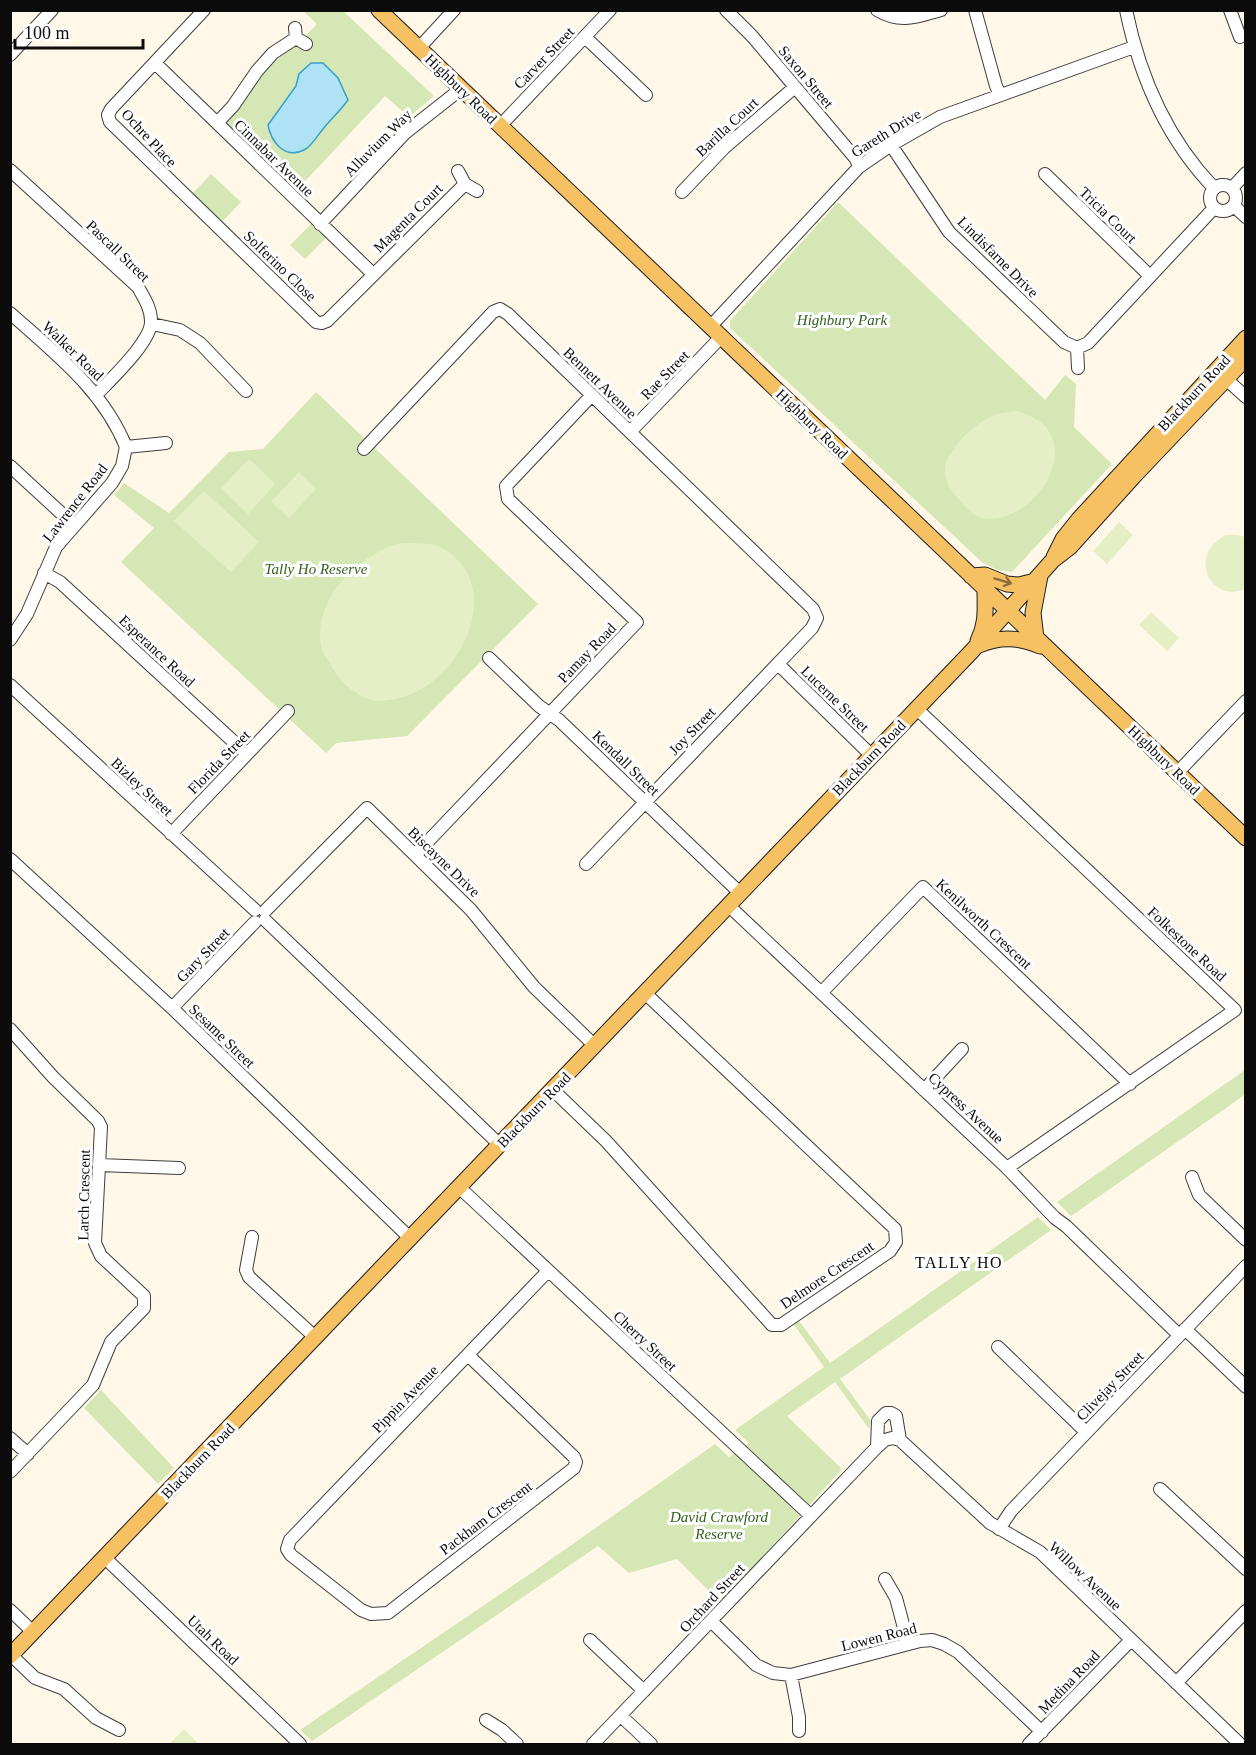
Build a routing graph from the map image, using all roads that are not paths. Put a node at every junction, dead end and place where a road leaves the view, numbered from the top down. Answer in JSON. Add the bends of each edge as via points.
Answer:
{"nodes":[{"id":1,"x":52,"y":10,"type":"edge"},
{"id":2,"x":204,"y":10,"type":"edge"},
{"id":3,"x":379,"y":10,"type":"edge"},
{"id":4,"x":454,"y":10,"type":"edge"},
{"id":5,"x":610,"y":10,"type":"edge"},
{"id":6,"x":726,"y":10,"type":"edge"},
{"id":7,"x":877,"y":10,"type":"edge"},
{"id":8,"x":941,"y":10,"type":"edge"},
{"id":9,"x":975,"y":10,"type":"edge"},
{"id":10,"x":1126,"y":10,"type":"edge"},
{"id":11,"x":1230,"y":10,"type":"edge"},
{"id":12,"x":299,"y":37,"type":"dead end"},
{"id":13,"x":585,"y":37,"type":"junction"},
{"id":14,"x":1240,"y":37,"type":"dead end"},
{"id":15,"x":1134,"y":47,"type":"junction"},
{"id":16,"x":418,"y":48,"type":"junction"},
{"id":17,"x":10,"y":55,"type":"edge"},
{"id":18,"x":155,"y":63,"type":"junction"},
{"id":19,"x":795,"y":87,"type":"junction"},
{"id":20,"x":461,"y":89,"type":"junction"},
{"id":21,"x":646,"y":95,"type":"dead end"},
{"id":22,"x":1000,"y":96,"type":"junction"},
{"id":23,"x":217,"y":123,"type":"junction"},
{"id":24,"x":500,"y":126,"type":"junction"},
{"id":25,"x":891,"y":145,"type":"junction"},
{"id":26,"x":859,"y":167,"type":"junction"},
{"id":27,"x":10,"y":170,"type":"edge"},
{"id":28,"x":458,"y":171,"type":"dead end"},
{"id":29,"x":1245,"y":173,"type":"edge"},
{"id":30,"x":1045,"y":174,"type":"dead end"},
{"id":31,"x":465,"y":184,"type":"junction"},
{"id":32,"x":1214,"y":188,"type":"junction"},
{"id":33,"x":1232,"y":188,"type":"junction"},
{"id":34,"x":477,"y":191,"type":"dead end"},
{"id":35,"x":682,"y":192,"type":"dead end"},
{"id":36,"x":194,"y":205,"type":"joint"},
{"id":37,"x":1234,"y":206,"type":"junction"},
{"id":38,"x":1214,"y":208,"type":"junction"},
{"id":39,"x":1245,"y":217,"type":"edge"},
{"id":40,"x":320,"y":224,"type":"junction"},
{"id":41,"x":373,"y":274,"type":"junction"},
{"id":42,"x":1150,"y":276,"type":"junction"},
{"id":43,"x":10,"y":313,"type":"edge"},
{"id":44,"x":152,"y":324,"type":"junction"},
{"id":45,"x":710,"y":327,"type":"junction"},
{"id":46,"x":721,"y":337,"type":"junction"},
{"id":47,"x":1245,"y":338,"type":"edge"},
{"id":48,"x":1077,"y":348,"type":"junction"},
{"id":49,"x":1245,"y":358,"type":"edge"},
{"id":50,"x":1078,"y":368,"type":"dead end"},
{"id":51,"x":1221,"y":374,"type":"junction"},
{"id":52,"x":246,"y":391,"type":"dead end"},
{"id":53,"x":96,"y":395,"type":"junction"},
{"id":54,"x":591,"y":396,"type":"junction"},
{"id":55,"x":1245,"y":397,"type":"edge"},
{"id":56,"x":630,"y":432,"type":"junction"},
{"id":57,"x":165,"y":443,"type":"dead end"},
{"id":58,"x":126,"y":447,"type":"junction"},
{"id":59,"x":364,"y":449,"type":"dead end"},
{"id":60,"x":10,"y":466,"type":"edge"},
{"id":61,"x":74,"y":525,"type":"junction"},
{"id":62,"x":44,"y":573,"type":"junction"},
{"id":63,"x":971,"y":576,"type":"junction"},
{"id":64,"x":1038,"y":577,"type":"junction"},
{"id":65,"x":985,"y":590,"type":"junction"},
{"id":66,"x":1008,"y":612,"type":"junction"},
{"id":67,"x":817,"y":618,"type":"joint"},
{"id":68,"x":10,"y":640,"type":"edge"},
{"id":69,"x":1040,"y":643,"type":"junction"},
{"id":70,"x":974,"y":648,"type":"junction"},
{"id":71,"x":489,"y":658,"type":"dead end"},
{"id":72,"x":778,"y":664,"type":"junction"},
{"id":73,"x":10,"y":685,"type":"edge"},
{"id":74,"x":1245,"y":701,"type":"edge"},
{"id":75,"x":917,"y":709,"type":"junction"},
{"id":76,"x":288,"y":711,"type":"dead end"},
{"id":77,"x":550,"y":714,"type":"junction"},
{"id":78,"x":247,"y":754,"type":"junction"},
{"id":79,"x":872,"y":756,"type":"junction"},
{"id":80,"x":1177,"y":773,"type":"junction"},
{"id":81,"x":644,"y":802,"type":"junction"},
{"id":82,"x":171,"y":834,"type":"junction"},
{"id":83,"x":1245,"y":838,"type":"edge"},
{"id":84,"x":415,"y":855,"type":"junction"},
{"id":85,"x":10,"y":859,"type":"edge"},
{"id":86,"x":586,"y":864,"type":"dead end"},
{"id":87,"x":740,"y":893,"type":"junction"},
{"id":88,"x":729,"y":906,"type":"junction"},
{"id":89,"x":260,"y":916,"type":"junction"},
{"id":90,"x":645,"y":993,"type":"junction"},
{"id":91,"x":821,"y":993,"type":"junction"},
{"id":92,"x":172,"y":1008,"type":"junction"},
{"id":93,"x":10,"y":1029,"type":"edge"},
{"id":94,"x":595,"y":1046,"type":"junction"},
{"id":95,"x":962,"y":1049,"type":"dead end"},
{"id":96,"x":1130,"y":1084,"type":"junction"},
{"id":97,"x":553,"y":1090,"type":"junction"},
{"id":98,"x":924,"y":1090,"type":"junction"},
{"id":99,"x":500,"y":1145,"type":"junction"},
{"id":100,"x":99,"y":1165,"type":"junction"},
{"id":101,"x":179,"y":1168,"type":"dead end"},
{"id":102,"x":1007,"y":1168,"type":"junction"},
{"id":103,"x":1192,"y":1177,"type":"dead end"},
{"id":104,"x":460,"y":1188,"type":"junction"},
{"id":105,"x":252,"y":1237,"type":"dead end"},
{"id":106,"x":411,"y":1239,"type":"junction"},
{"id":107,"x":1245,"y":1240,"type":"edge"},
{"id":108,"x":1245,"y":1266,"type":"edge"},
{"id":109,"x":548,"y":1271,"type":"junction"},
{"id":110,"x":1182,"y":1332,"type":"junction"},
{"id":111,"x":315,"y":1338,"type":"junction"},
{"id":112,"x":998,"y":1347,"type":"dead end"},
{"id":113,"x":468,"y":1355,"type":"junction"},
{"id":114,"x":1245,"y":1387,"type":"edge"},
{"id":115,"x":1086,"y":1432,"type":"junction"},
{"id":116,"x":10,"y":1438,"type":"edge"},
{"id":117,"x":900,"y":1440,"type":"junction"},
{"id":118,"x":877,"y":1447,"type":"junction"},
{"id":119,"x":28,"y":1454,"type":"junction"},
{"id":120,"x":10,"y":1472,"type":"edge"},
{"id":121,"x":1160,"y":1489,"type":"dead end"},
{"id":122,"x":810,"y":1515,"type":"junction"},
{"id":123,"x":999,"y":1529,"type":"junction"},
{"id":124,"x":287,"y":1549,"type":"joint"},
{"id":125,"x":105,"y":1558,"type":"junction"},
{"id":126,"x":1245,"y":1569,"type":"edge"},
{"id":127,"x":885,"y":1579,"type":"dead end"},
{"id":128,"x":10,"y":1610,"type":"edge"},
{"id":129,"x":1245,"y":1611,"type":"edge"},
{"id":130,"x":711,"y":1621,"type":"junction"},
{"id":131,"x":33,"y":1632,"type":"junction"},
{"id":132,"x":590,"y":1640,"type":"dead end"},
{"id":133,"x":1131,"y":1640,"type":"junction"},
{"id":134,"x":908,"y":1643,"type":"junction"},
{"id":135,"x":11,"y":1655,"type":"edge"},
{"id":136,"x":791,"y":1675,"type":"junction"},
{"id":137,"x":1176,"y":1683,"type":"junction"},
{"id":138,"x":644,"y":1691,"type":"junction"},
{"id":139,"x":621,"y":1716,"type":"junction"},
{"id":140,"x":486,"y":1720,"type":"dead end"},
{"id":141,"x":118,"y":1730,"type":"dead end"},
{"id":142,"x":799,"y":1731,"type":"dead end"},
{"id":143,"x":1042,"y":1732,"type":"junction"},
{"id":144,"x":300,"y":1744,"type":"edge"},
{"id":145,"x":517,"y":1744,"type":"edge"},
{"id":146,"x":593,"y":1744,"type":"edge"},
{"id":147,"x":651,"y":1744,"type":"edge"},
{"id":148,"x":1029,"y":1744,"type":"edge"},
{"id":149,"x":1240,"y":1744,"type":"edge"}],
"edges":[{"from":1,"to":17,"type":"street"},
{"from":2,"to":18,"type":"street"},
{"from":3,"to":16,"type":"main road","name":"Highbury Road"},
{"from":4,"to":16,"type":"street"},
{"from":5,"to":13,"type":"street","name":"Carver Street"},
{"from":6,"to":19,"type":"street","name":"Saxon Street"},
{"from":7,"to":8,"type":"street","via":[[903,20]]},
{"from":9,"to":22,"type":"street"},
{"from":10,"to":15,"type":"street"},
{"from":11,"to":14,"type":"street"},
{"from":12,"to":23,"type":"street","via":[[273,53]]},
{"from":13,"to":21,"type":"street"},
{"from":13,"to":24,"type":"street","name":"Carver Street"},
{"from":15,"to":22,"type":"street","name":"Gareth Drive"},
{"from":15,"to":32,"type":"street","via":[[1149,92],[1175,138]]},
{"from":16,"to":20,"type":"main road","name":"Highbury Road"},
{"from":18,"to":23,"type":"street","name":"Cinnabar Avenue"},
{"from":18,"to":36,"type":"street","name":"Ochre Place","via":[[108,115],[110,122]]},
{"from":19,"to":26,"type":"street","name":"Saxon Street"},
{"from":19,"to":35,"type":"street","name":"Barilla Court","via":[[724,148]]},
{"from":20,"to":24,"type":"main road","name":"Highbury Road"},
{"from":20,"to":40,"type":"street","name":"Alluvium Way","via":[[405,134]]},
{"from":22,"to":25,"type":"street","name":"Gareth Drive","via":[[940,117]]},
{"from":23,"to":40,"type":"street","name":"Cinnabar Avenue"},
{"from":24,"to":45,"type":"main road","name":"Highbury Road"},
{"from":25,"to":26,"type":"street","name":"Gareth Drive"},
{"from":25,"to":48,"type":"street","name":"Lindisfarne Drive","via":[[949,232],[1064,342]]},
{"from":26,"to":45,"type":"street","name":"Gareth Drive"},
{"from":27,"to":44,"type":"street","name":"Pascall Street","via":[[138,287],[149,307]]},
{"from":28,"to":31,"type":"street","name":"Magenta Court"},
{"from":29,"to":33,"type":"street"},
{"from":30,"to":42,"type":"street","name":"Tricia Court"},
{"from":31,"to":34,"type":"street","name":"Magenta Court"},
{"from":31,"to":41,"type":"street","name":"Magenta Court"},
{"from":32,"to":33,"type":"street"},
{"from":32,"to":38,"type":"street","via":[[1210,201]]},
{"from":33,"to":37,"type":"street","via":[[1237,200]]},
{"from":36,"to":41,"type":"street","name":"Solferino Close","via":[[316,322],[327,321]]},
{"from":37,"to":38,"type":"street","via":[[1228,211]]},
{"from":37,"to":39,"type":"street"},
{"from":38,"to":42,"type":"street"},
{"from":40,"to":41,"type":"street","name":"Cinnabar Avenue"},
{"from":42,"to":48,"type":"street","via":[[1088,343]]},
{"from":43,"to":53,"type":"street","name":"Walker Road"},
{"from":44,"to":52,"type":"street","via":[[180,330],[200,343]]},
{"from":44,"to":53,"type":"street","via":[[142,345]]},
{"from":45,"to":46,"type":"main road","name":"Highbury Road"},
{"from":46,"to":56,"type":"street","name":"Rae Street"},
{"from":46,"to":63,"type":"main road","name":"Highbury Road"},
{"from":47,"to":51,"type":"main road","name":"Blackburn Road"},
{"from":48,"to":50,"type":"street"},
{"from":49,"to":51,"type":"main road","name":"Blackburn Road"},
{"from":51,"to":55,"type":"street"},
{"from":51,"to":64,"type":"main road","name":"Blackburn Road","via":[[1079,519]]},
{"from":53,"to":58,"type":"street","name":"Walker Road"},
{"from":54,"to":56,"type":"street","name":"Bennett Avenue"},
{"from":54,"to":59,"type":"street","name":"Bennett Avenue","via":[[500,309]]},
{"from":54,"to":77,"type":"street","name":"Pamay Road","via":[[506,486],[508,499],[637,622]]},
{"from":56,"to":67,"type":"street","name":"Bennett Avenue","via":[[813,609]]},
{"from":57,"to":58,"type":"street"},
{"from":58,"to":61,"type":"street","name":"Lawrence Road","via":[[122,466],[112,483]]},
{"from":60,"to":61,"type":"street"},
{"from":61,"to":62,"type":"street","name":"Lawrence Road","via":[[56,547]]},
{"from":62,"to":68,"type":"street","name":"Lawrence Road","via":[[27,614]]},
{"from":62,"to":78,"type":"street","name":"Esperance Road","via":[[60,582]]},
{"from":63,"to":64,"type":"main road","one_way":true,"via":[[985,575],[1019,585]]},
{"from":63,"to":65,"type":"main road","name":"Highbury Road"},
{"from":64,"to":66,"type":"main road","name":"Blackburn Road"},
{"from":64,"to":69,"type":"main road","via":[[1033,613]]},
{"from":65,"to":66,"type":"main road","name":"Highbury Road"},
{"from":65,"to":70,"type":"main road","via":[[985,624]]},
{"from":66,"to":69,"type":"main road","name":"Highbury Road"},
{"from":66,"to":70,"type":"main road","name":"Blackburn Road"},
{"from":67,"to":72,"type":"street","name":"Joy Street"},
{"from":69,"to":70,"type":"main road","via":[[1010,637]]},
{"from":69,"to":80,"type":"main road","name":"Highbury Road"},
{"from":70,"to":75,"type":"main road","name":"Blackburn Road"},
{"from":71,"to":77,"type":"street","name":"Kendall Street"},
{"from":72,"to":79,"type":"street","name":"Lucerne Street"},
{"from":72,"to":81,"type":"street","name":"Joy Street"},
{"from":73,"to":82,"type":"street","name":"Bizley Street"},
{"from":74,"to":80,"type":"street"},
{"from":75,"to":79,"type":"main road","name":"Blackburn Road"},
{"from":75,"to":96,"type":"street","name":"Folkestone Road","via":[[1235,1010]]},
{"from":76,"to":78,"type":"street","name":"Florida Street"},
{"from":77,"to":81,"type":"street","name":"Kendall Street"},
{"from":77,"to":84,"type":"street","name":"Pamay Road"},
{"from":78,"to":82,"type":"street","name":"Florida Street"},
{"from":79,"to":87,"type":"main road","name":"Blackburn Road"},
{"from":80,"to":83,"type":"main road","name":"Highbury Road"},
{"from":81,"to":86,"type":"street","name":"Joy Street"},
{"from":81,"to":87,"type":"street","name":"Kendall Street"},
{"from":82,"to":89,"type":"street","name":"Bizley Street"},
{"from":84,"to":89,"type":"street","name":"Biscayne Drive","via":[[366,808]]},
{"from":84,"to":94,"type":"street","name":"Biscayne Drive","via":[[471,910],[534,987]]},
{"from":85,"to":92,"type":"street","name":"Sesame Street"},
{"from":87,"to":88,"type":"main road","name":"Blackburn Road"},
{"from":88,"to":90,"type":"main road","name":"Blackburn Road"},
{"from":88,"to":91,"type":"street","name":"Cypress Avenue"},
{"from":89,"to":92,"type":"street","name":"Gary Street"},
{"from":89,"to":99,"type":"street","name":"Bizley Street"},
{"from":90,"to":94,"type":"main road","name":"Blackburn Road"},
{"from":90,"to":97,"type":"street","name":"Delmore Crescent","via":[[895,1229],[896,1242],[890,1251],[781,1325],[772,1325],[606,1141]]},
{"from":91,"to":96,"type":"street","name":"Kenilworth Crescent","via":[[924,887]]},
{"from":91,"to":98,"type":"street","name":"Cypress Avenue"},
{"from":92,"to":106,"type":"street","name":"Sesame Street"},
{"from":93,"to":100,"type":"street","name":"Larch Crescent","via":[[98,1121]]},
{"from":94,"to":97,"type":"main road","name":"Blackburn Road"},
{"from":95,"to":98,"type":"street"},
{"from":96,"to":102,"type":"street","name":"Folkestone Road"},
{"from":97,"to":99,"type":"main road","name":"Blackburn Road"},
{"from":98,"to":102,"type":"street","name":"Cypress Avenue"},
{"from":99,"to":104,"type":"main road","name":"Blackburn Road"},
{"from":100,"to":101,"type":"street"},
{"from":100,"to":119,"type":"street","name":"Larch Crescent","via":[[95,1243],[101,1256],[144,1296],[144,1308],[111,1342],[93,1386]]},
{"from":102,"to":110,"type":"street","name":"Cypress Avenue","via":[[1055,1218]]},
{"from":103,"to":107,"type":"street","via":[[1199,1195]]},
{"from":104,"to":106,"type":"main road","name":"Blackburn Road"},
{"from":104,"to":109,"type":"street","name":"Cherry Street"},
{"from":105,"to":111,"type":"street","via":[[246,1270],[249,1277]]},
{"from":106,"to":111,"type":"main road","name":"Blackburn Road"},
{"from":108,"to":110,"type":"street","name":"Clivejay Street"},
{"from":109,"to":113,"type":"street","name":"Pippin Avenue"},
{"from":109,"to":122,"type":"street","name":"Cherry Street"},
{"from":110,"to":114,"type":"street","name":"Cypress Avenue"},
{"from":110,"to":115,"type":"street","name":"Clivejay Street"},
{"from":111,"to":125,"type":"main road","name":"Blackburn Road"},
{"from":112,"to":115,"type":"street"},
{"from":113,"to":124,"type":"street","name":"Pippin Avenue","via":[[290,1540]]},
{"from":113,"to":124,"type":"street","name":"Packham Crescent","via":[[574,1457],[574,1468],[388,1612],[370,1614],[361,1610]]},
{"from":115,"to":123,"type":"street","name":"Clivejay Street","via":[[1011,1511]]},
{"from":116,"to":119,"type":"street"},
{"from":117,"to":118,"type":"street","name":"Orchard Street","via":[[885,1440]]},
{"from":117,"to":118,"type":"street","via":[[896,1416],[886,1413],[878,1421]]},
{"from":117,"to":123,"type":"street","name":"Willow Avenue"},
{"from":118,"to":122,"type":"street","name":"Orchard Street"},
{"from":119,"to":120,"type":"street","name":"Larch Crescent"},
{"from":121,"to":126,"type":"street"},
{"from":122,"to":130,"type":"street","name":"Orchard Street"},
{"from":123,"to":133,"type":"street","name":"Willow Avenue","via":[[1040,1552]]},
{"from":125,"to":131,"type":"main road","name":"Blackburn Road"},
{"from":125,"to":144,"type":"street","name":"Utah Road"},
{"from":127,"to":134,"type":"street","via":[[896,1598]]},
{"from":128,"to":131,"type":"street"},
{"from":129,"to":137,"type":"street"},
{"from":130,"to":136,"type":"street","name":"Lowen Road","via":[[756,1665],[773,1673]]},
{"from":130,"to":138,"type":"street","name":"Orchard Street"},
{"from":131,"to":135,"type":"main road","name":"Blackburn Road"},
{"from":132,"to":138,"type":"street"},
{"from":133,"to":137,"type":"street","name":"Willow Avenue"},
{"from":133,"to":143,"type":"street","name":"Medina Road"},
{"from":134,"to":136,"type":"street","name":"Lowen Road"},
{"from":134,"to":143,"type":"street","name":"Lowen Road","via":[[932,1640],[958,1652]]},
{"from":135,"to":141,"type":"street","via":[[35,1678],[64,1689],[96,1718]]},
{"from":136,"to":142,"type":"street"},
{"from":137,"to":149,"type":"street","name":"Willow Avenue"},
{"from":138,"to":139,"type":"street","name":"Orchard Street"},
{"from":139,"to":146,"type":"street","name":"Orchard Street"},
{"from":139,"to":147,"type":"street"},
{"from":140,"to":145,"type":"street"},
{"from":143,"to":148,"type":"street","name":"Medina Road"}]}
